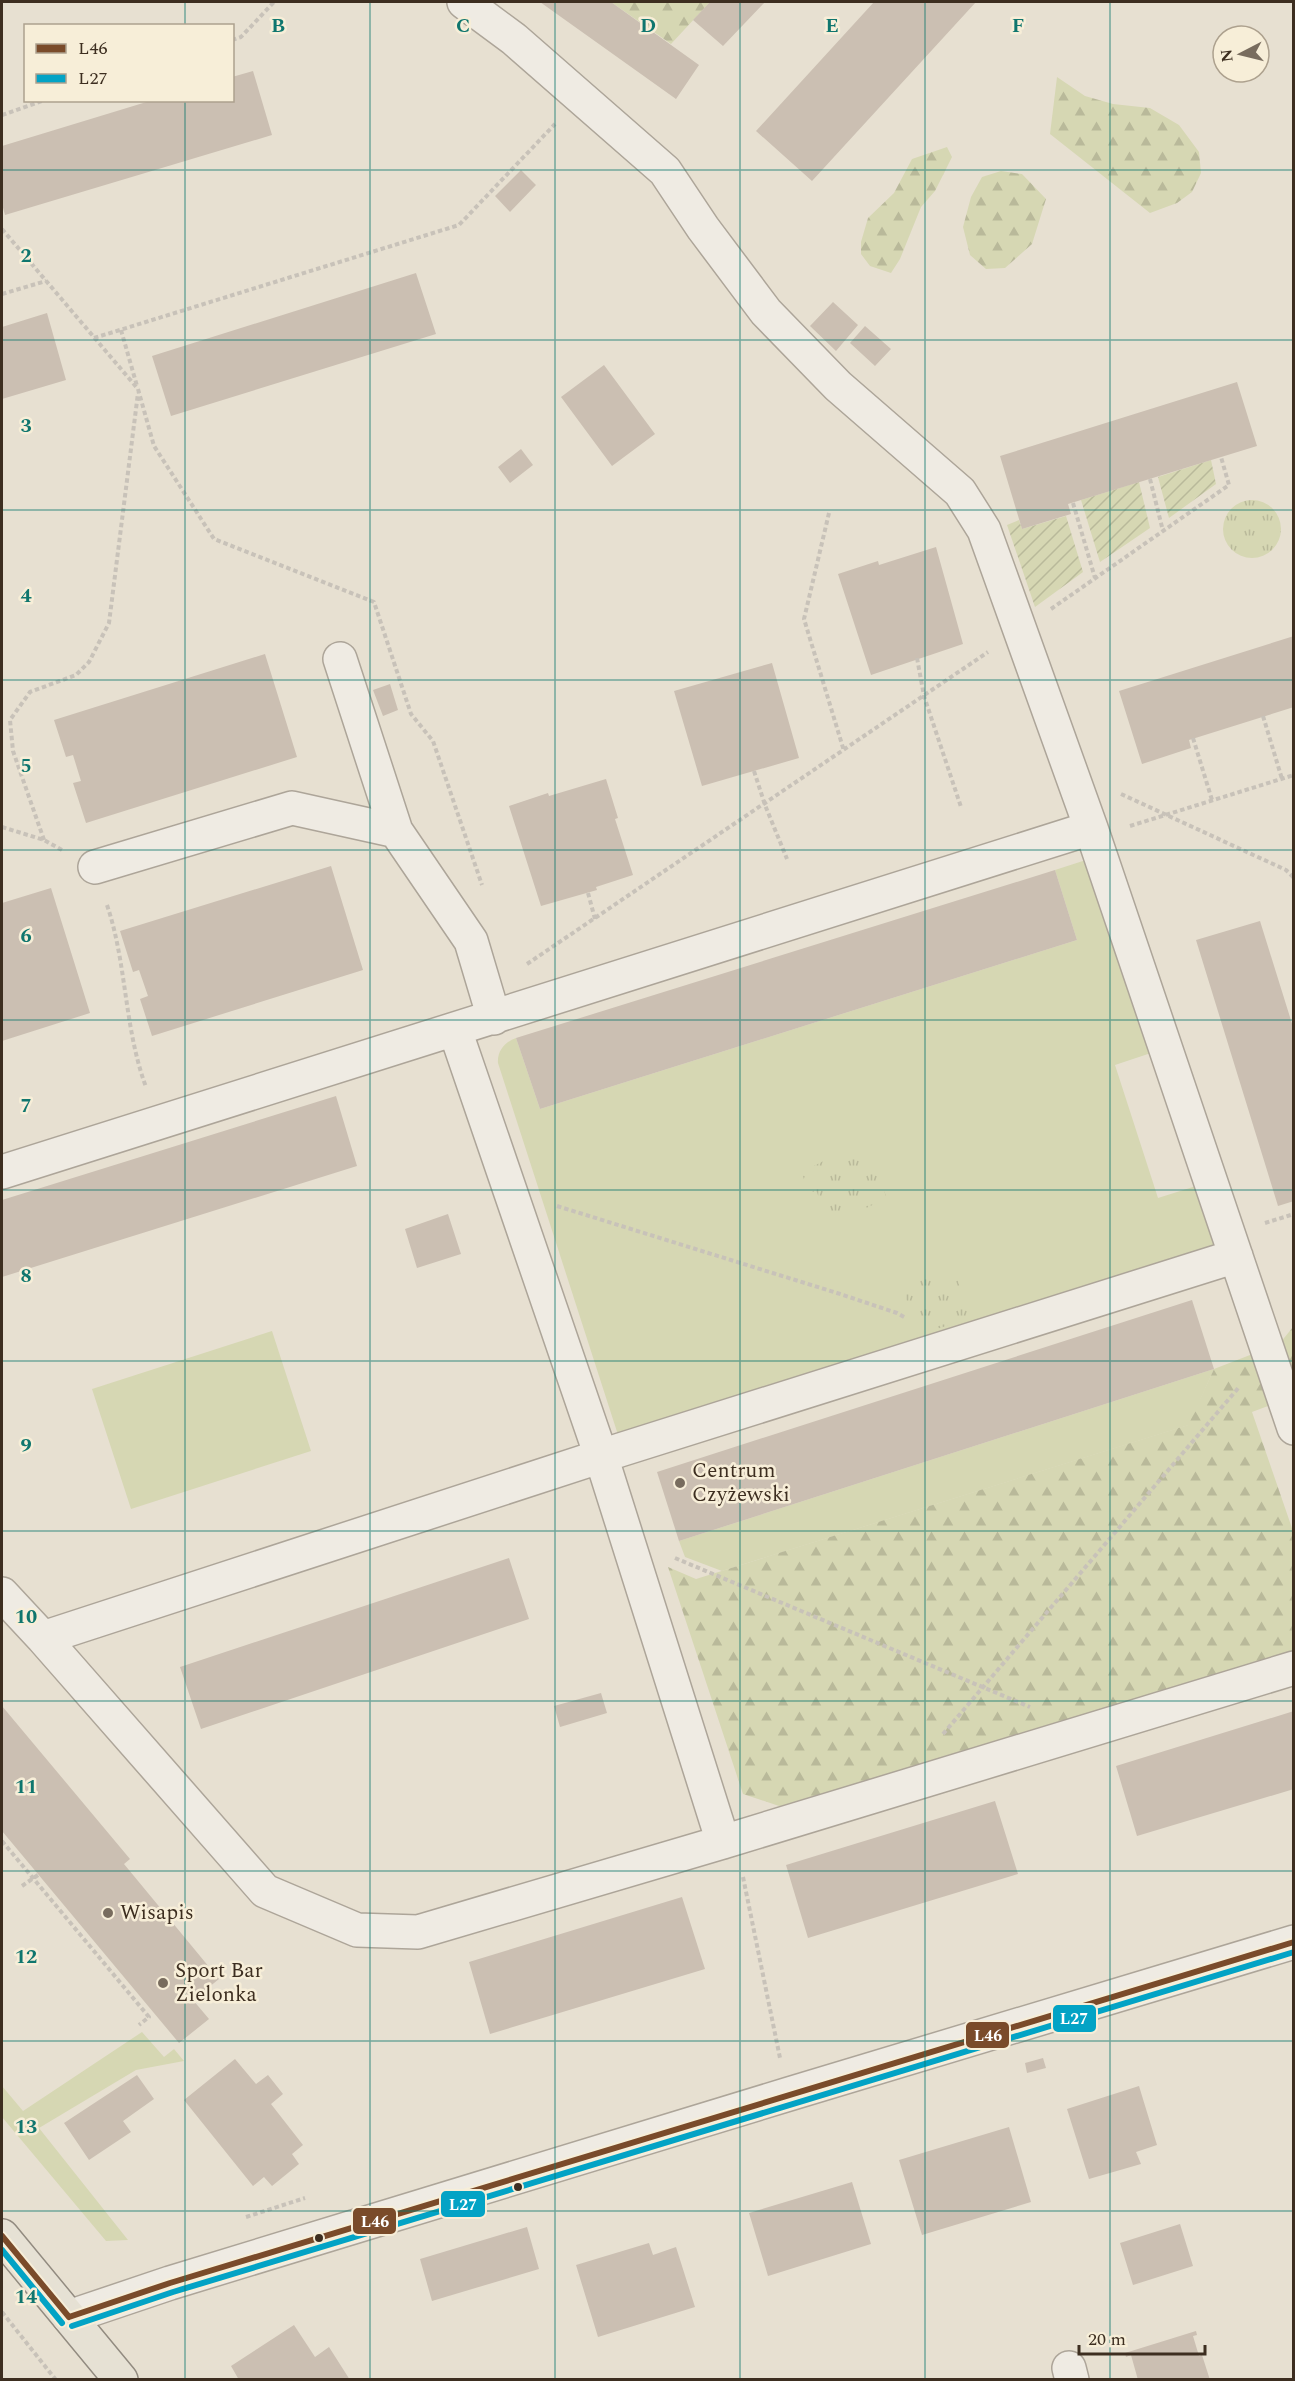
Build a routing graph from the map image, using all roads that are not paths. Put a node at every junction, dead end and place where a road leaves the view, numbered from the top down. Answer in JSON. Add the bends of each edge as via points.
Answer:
{"nodes":[{"id":1,"x":464,"y":2,"type":"edge"},
{"id":2,"x":340,"y":659,"type":"dead end"},
{"id":3,"x":1106,"y":828,"type":"junction"},
{"id":4,"x":396,"y":831,"type":"junction"},
{"id":5,"x":95,"y":867,"type":"road end"},
{"id":6,"x":509,"y":1013,"type":"junction"},
{"id":7,"x":455,"y":1030,"type":"junction"},
{"id":8,"x":2,"y":1172,"type":"edge"},
{"id":9,"x":1241,"y":1268,"type":"junction"},
{"id":10,"x":1293,"y":1428,"type":"edge"},
{"id":11,"x":601,"y":1456,"type":"junction"},
{"id":12,"x":2,"y":1594,"type":"edge"},
{"id":13,"x":43,"y":1638,"type":"junction"},
{"id":14,"x":1293,"y":1668,"type":"edge"},
{"id":15,"x":729,"y":1841,"type":"junction"},
{"id":16,"x":1293,"y":1942,"type":"edge"},
{"id":17,"x":2,"y":2236,"type":"edge"},
{"id":18,"x":69,"y":2317,"type":"junction"},
{"id":19,"x":121,"y":2379,"type":"edge"}],
"edges":[{"from":1,"to":3,"type":"street","via":[[514,39],[665,171],[766,312],[838,386],[960,492],[984,530],[1019,631]]},
{"from":2,"to":4,"type":"street"},
{"from":3,"to":6,"type":"street"},
{"from":3,"to":9,"type":"street","via":[[1179,1092]]},
{"from":4,"to":5,"type":"street","via":[[292,808]]},
{"from":4,"to":6,"type":"street","via":[[471,941]]},
{"from":6,"to":7,"type":"street"},
{"from":7,"to":8,"type":"street"},
{"from":7,"to":11,"type":"street"},
{"from":9,"to":10,"type":"street"},
{"from":9,"to":11,"type":"street","via":[[953,1346]]},
{"from":11,"to":13,"type":"street"},
{"from":11,"to":15,"type":"street"},
{"from":12,"to":13,"type":"street"},
{"from":13,"to":15,"type":"street","via":[[265,1891],[357,1930],[418,1932]]},
{"from":14,"to":15,"type":"street"},
{"from":16,"to":18,"type":"street"},
{"from":17,"to":18,"type":"main road"},
{"from":18,"to":19,"type":"main road"}]}
